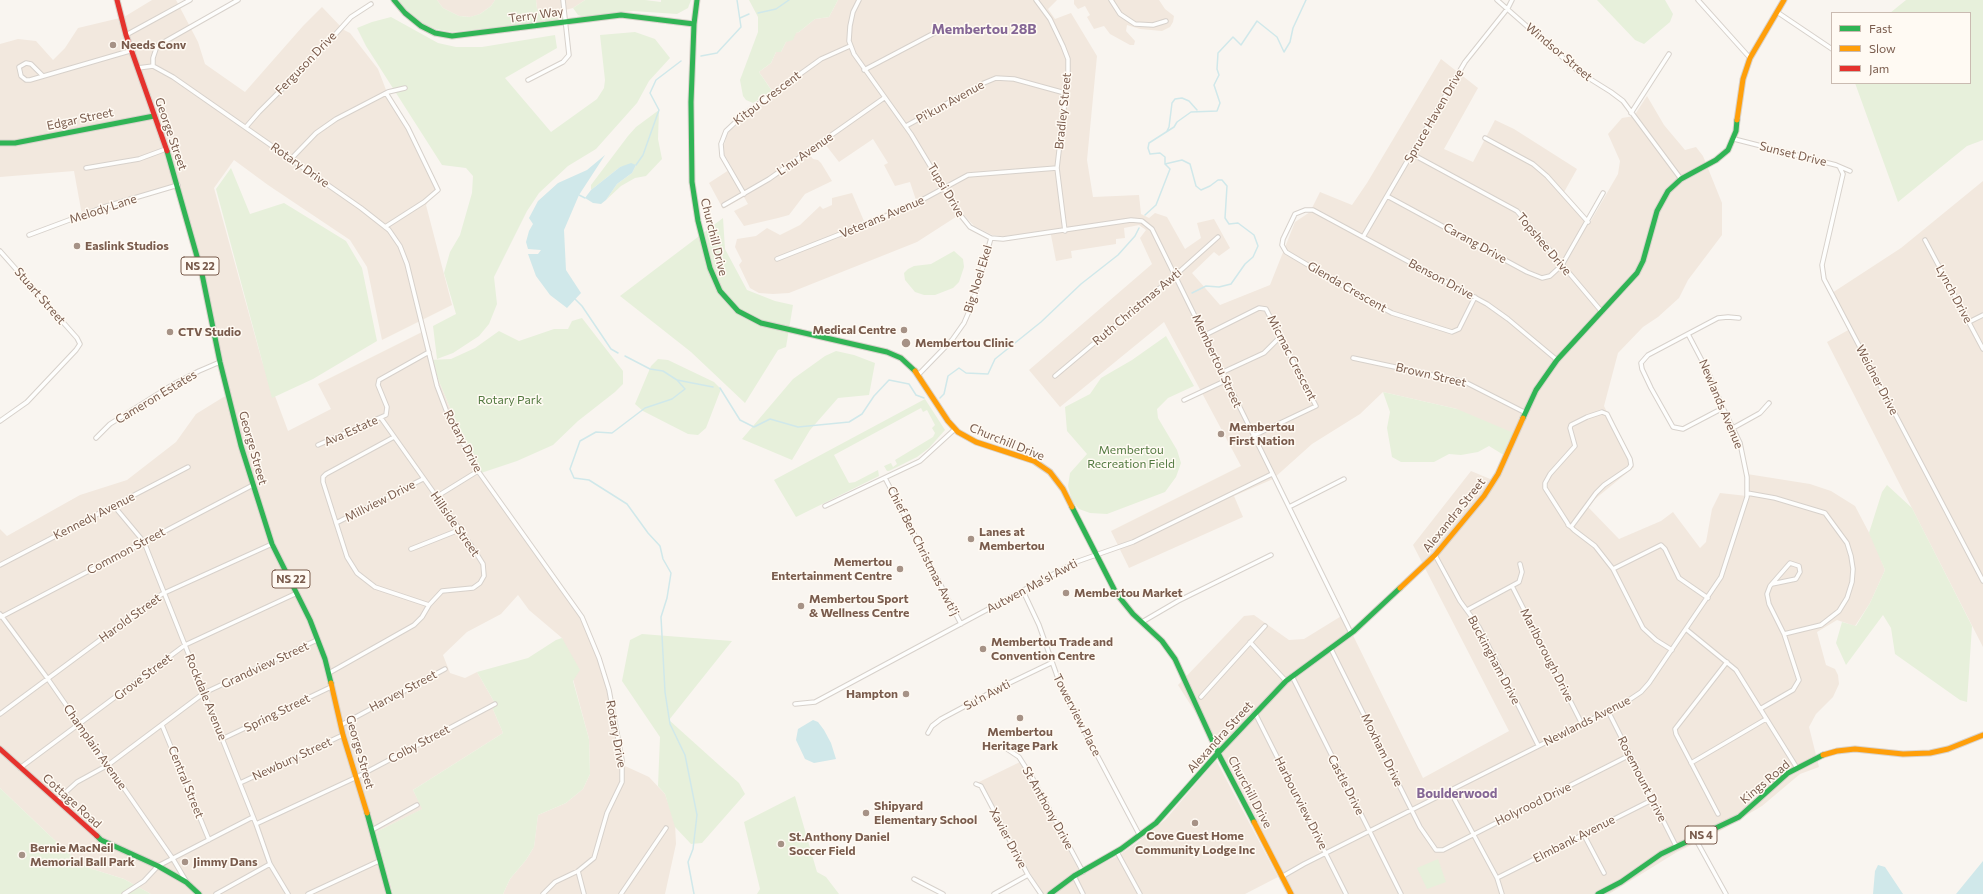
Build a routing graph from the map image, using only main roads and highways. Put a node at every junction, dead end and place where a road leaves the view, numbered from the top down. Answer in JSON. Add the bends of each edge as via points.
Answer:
{"nodes":[{"id":1,"x":117,"y":0,"type":"edge"},
{"id":2,"x":394,"y":0,"type":"edge"},
{"id":3,"x":698,"y":0,"type":"edge"},
{"id":4,"x":1782,"y":1,"type":"edge"},
{"id":5,"x":694,"y":24,"type":"junction"},
{"id":6,"x":154,"y":116,"type":"junction"},
{"id":7,"x":0,"y":143,"type":"edge"},
{"id":8,"x":1983,"y":735,"type":"edge"},
{"id":9,"x":0,"y":749,"type":"edge"},
{"id":10,"x":1218,"y":753,"type":"junction"},
{"id":11,"x":198,"y":894,"type":"edge"},
{"id":12,"x":389,"y":894,"type":"edge"},
{"id":13,"x":1050,"y":894,"type":"edge"},
{"id":14,"x":1291,"y":894,"type":"edge"},
{"id":15,"x":1598,"y":894,"type":"edge"}],
"edges":[{"from":1,"to":6,"type":"main road","name":"George Street","number":"NS 22"},
{"from":2,"to":5,"type":"main road","name":"Terry Way","via":[[405,14],[421,26],[446,35],[463,36],[628,15]]},
{"from":3,"to":5,"type":"main road","name":"Churchill Drive"},
{"from":4,"to":10,"type":"main road","name":"Alexandra Street","via":[[1750,58],[1743,79],[1734,139],[1728,150],[1681,179],[1668,191],[1658,209],[1637,273],[1558,360],[1536,390],[1498,474],[1484,496],[1435,555],[1351,633],[1286,681]]},
{"from":5,"to":10,"type":"main road","name":"Churchill Drive","via":[[691,102],[692,186],[710,268],[720,291],[738,311],[755,321],[891,354],[909,363],[955,429],[971,440],[1030,459],[1047,469],[1063,489],[1116,593],[1162,641],[1175,659]]},
{"from":6,"to":7,"type":"main road","name":"Edgar Street"},
{"from":6,"to":12,"type":"main road","name":"George Street","number":"NS 22","via":[[178,186],[202,274],[241,446],[272,544],[297,593],[329,673],[343,735]]},
{"from":8,"to":15,"type":"main road","name":"Kings Road","number":"NS 4","via":[[1948,749],[1930,753],[1903,754],[1865,749],[1837,751],[1818,756],[1780,780],[1740,817],[1676,846]]},
{"from":9,"to":11,"type":"main road","name":"Cottage Road","via":[[101,840],[158,866],[186,882]]},
{"from":10,"to":13,"type":"main road","name":"Alexandra Street","via":[[1156,823],[1117,852],[1074,876]]},
{"from":10,"to":14,"type":"main road","name":"Churchill Drive"}]}
